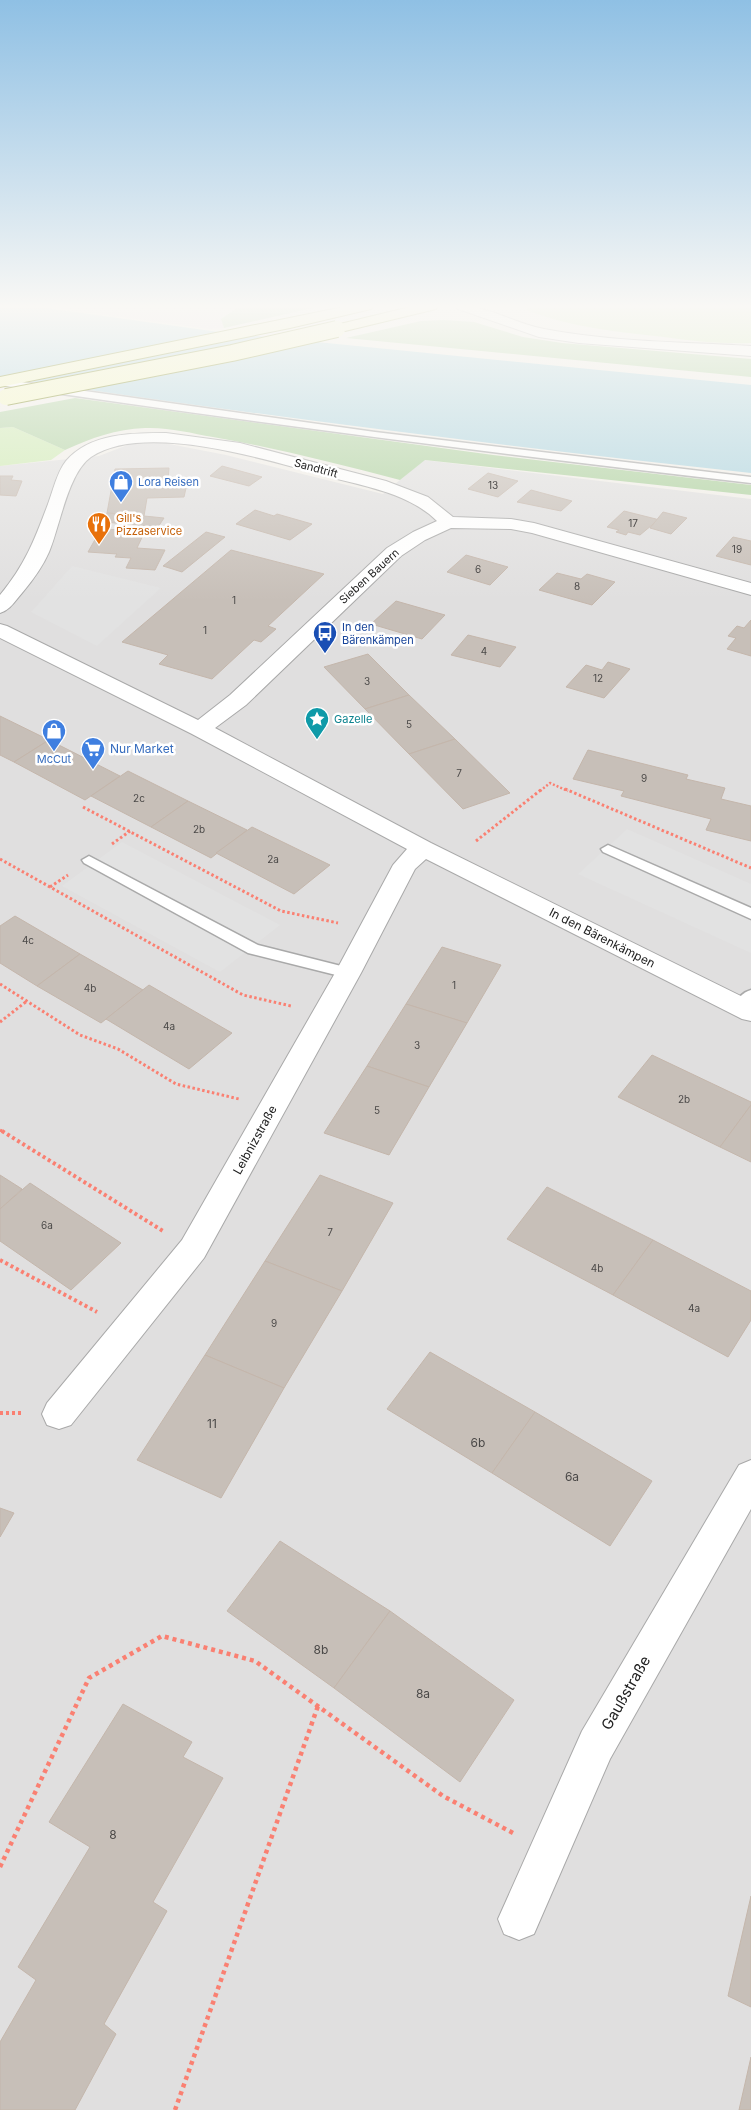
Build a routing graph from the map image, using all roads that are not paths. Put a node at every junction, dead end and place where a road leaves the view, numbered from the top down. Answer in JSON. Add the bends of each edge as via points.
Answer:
{"nodes":[{"id":1,"x":151,"y":404,"type":"edge"},
{"id":2,"x":751,"y":480,"type":"edge"},
{"id":3,"x":448,"y":523,"type":"junction"},
{"id":4,"x":751,"y":589,"type":"edge"},
{"id":5,"x":0,"y":607,"type":"edge"},
{"id":6,"x":0,"y":630,"type":"edge"},
{"id":7,"x":200,"y":729,"type":"junction"},
{"id":8,"x":423,"y":848,"type":"junction"},
{"id":9,"x":608,"y":849,"type":"dead end"},
{"id":10,"x":89,"y":860,"type":"dead end"},
{"id":11,"x":751,"y":914,"type":"edge"},
{"id":12,"x":348,"y":973,"type":"junction"},
{"id":13,"x":747,"y":1004,"type":"edge"},
{"id":14,"x":59,"y":1414,"type":"dead end"},
{"id":15,"x":751,"y":1476,"type":"edge"},
{"id":16,"x":519,"y":1919,"type":"dead end"}],
"edges":[{"from":1,"to":2,"type":"lane","via":[[512,453]]},
{"from":3,"to":4,"type":"street","name":"Sieben Bauern","via":[[478,522],[534,528]]},
{"from":3,"to":5,"type":"street","name":"Sandtrift","via":[[424,502],[393,489],[295,462],[187,440],[160,437],[121,440],[80,455],[71,466],[38,553],[26,576]]},
{"from":3,"to":7,"type":"street","name":"Sieben Bauern","via":[[394,552],[238,700]]},
{"from":6,"to":7,"type":"street","name":"In den Bärenkämpen"},
{"from":7,"to":8,"type":"street","name":"In den Bärenkämpen"},
{"from":8,"to":12,"type":"street","name":"Leibnizstraße","via":[[405,865]]},
{"from":8,"to":13,"type":"street","name":"In den Bärenkämpen"},
{"from":9,"to":11,"type":"lane"},
{"from":10,"to":12,"type":"lane","via":[[252,949]]},
{"from":12,"to":14,"type":"street","name":"Leibnizstraße","via":[[193,1249]]},
{"from":15,"to":16,"type":"street","name":"Gaußstraße","via":[[596,1745]]}]}
